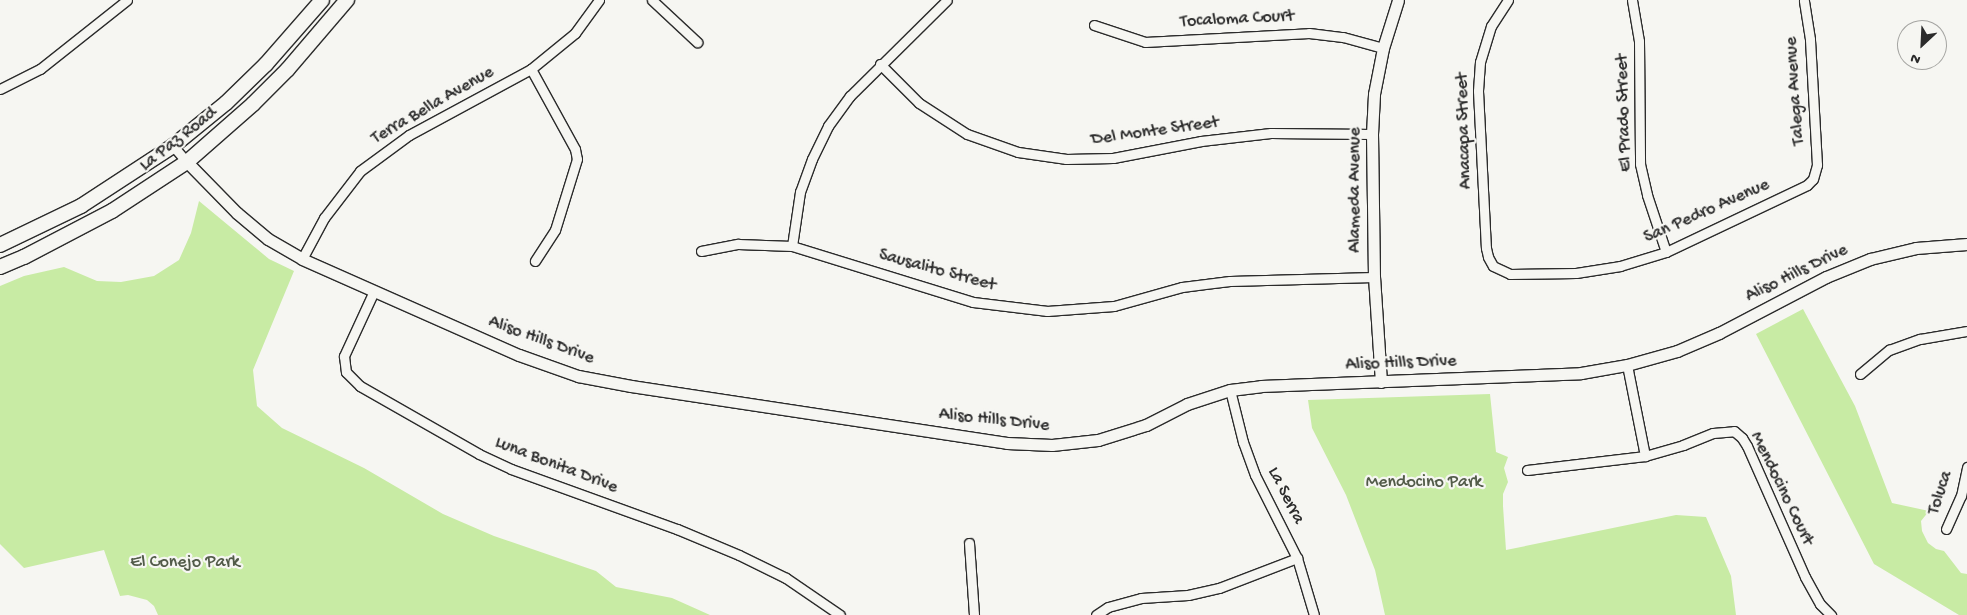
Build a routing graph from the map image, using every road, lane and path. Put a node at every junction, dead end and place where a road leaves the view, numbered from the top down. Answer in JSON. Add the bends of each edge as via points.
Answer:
{"nodes":[{"id":1,"x":127,"y":0,"type":"edge"},
{"id":2,"x":322,"y":0,"type":"edge"},
{"id":3,"x":347,"y":0,"type":"edge"},
{"id":4,"x":599,"y":0,"type":"edge"},
{"id":5,"x":652,"y":0,"type":"edge"},
{"id":6,"x":947,"y":0,"type":"edge"},
{"id":7,"x":1398,"y":0,"type":"edge"},
{"id":8,"x":1508,"y":0,"type":"edge"},
{"id":9,"x":1632,"y":0,"type":"edge"},
{"id":10,"x":1804,"y":0,"type":"edge"},
{"id":11,"x":1094,"y":25,"type":"dead end"},
{"id":12,"x":697,"y":42,"type":"dead end"},
{"id":13,"x":1383,"y":48,"type":"junction"},
{"id":14,"x":880,"y":64,"type":"junction"},
{"id":15,"x":531,"y":69,"type":"junction"},
{"id":16,"x":0,"y":89,"type":"edge"},
{"id":17,"x":1372,"y":134,"type":"junction"},
{"id":18,"x":173,"y":146,"type":"junction"},
{"id":19,"x":187,"y":162,"type":"junction"},
{"id":20,"x":1813,"y":179,"type":"joint"},
{"id":21,"x":1967,"y":244,"type":"edge"},
{"id":22,"x":0,"y":245,"type":"edge"},
{"id":23,"x":792,"y":246,"type":"junction"},
{"id":24,"x":701,"y":251,"type":"dead end"},
{"id":25,"x":1666,"y":252,"type":"junction"},
{"id":26,"x":302,"y":259,"type":"junction"},
{"id":27,"x":535,"y":261,"type":"dead end"},
{"id":28,"x":1493,"y":266,"type":"joint"},
{"id":29,"x":0,"y":267,"type":"edge"},
{"id":30,"x":1374,"y":276,"type":"junction"},
{"id":31,"x":374,"y":291,"type":"junction"},
{"id":32,"x":1967,"y":331,"type":"edge"},
{"id":33,"x":1627,"y":365,"type":"junction"},
{"id":34,"x":1860,"y":374,"type":"dead end"},
{"id":35,"x":1381,"y":382,"type":"junction"},
{"id":36,"x":1230,"y":390,"type":"junction"},
{"id":37,"x":1645,"y":456,"type":"junction"},
{"id":38,"x":1967,"y":466,"type":"edge"},
{"id":39,"x":1527,"y":470,"type":"dead end"},
{"id":40,"x":1946,"y":529,"type":"dead end"},
{"id":41,"x":969,"y":543,"type":"dead end"},
{"id":42,"x":1297,"y":558,"type":"junction"},
{"id":43,"x":840,"y":615,"type":"edge"},
{"id":44,"x":974,"y":615,"type":"edge"},
{"id":45,"x":1096,"y":615,"type":"edge"},
{"id":46,"x":1314,"y":615,"type":"edge"},
{"id":47,"x":1831,"y":615,"type":"edge"}],
"edges":[{"from":1,"to":16,"type":"street","via":[[40,69]]},
{"from":2,"to":18,"type":"main road","name":"La Paz Road","via":[[260,70]]},
{"from":3,"to":19,"type":"main road","name":"La Paz Road","via":[[281,76]]},
{"from":4,"to":15,"type":"street","name":"Terra Bella Avenue","via":[[575,33]]},
{"from":5,"to":12,"type":"street"},
{"from":6,"to":14,"type":"street"},
{"from":7,"to":13,"type":"street","name":"Alameda Avenue"},
{"from":8,"to":28,"type":"street","name":"Anacapa Street","via":[[1491,26],[1480,62],[1478,91],[1486,248]]},
{"from":9,"to":25,"type":"street","name":"El Prado Street","via":[[1639,41],[1640,164]]},
{"from":10,"to":20,"type":"street","name":"Talega Avenue","via":[[1810,39],[1817,165]]},
{"from":11,"to":13,"type":"street","name":"Tocaloma Court","via":[[1145,42],[1308,32]]},
{"from":13,"to":17,"type":"street","name":"Alameda Avenue","via":[[1374,94]]},
{"from":14,"to":17,"type":"street","name":"Del Monte Street","via":[[919,102],[967,134],[1018,152],[1066,159],[1113,158],[1201,140],[1272,133]]},
{"from":14,"to":23,"type":"street","via":[[828,126],[812,159],[800,192]]},
{"from":15,"to":26,"type":"street","name":"Terra Bella Avenue","via":[[409,135],[374,159],[340,195]]},
{"from":15,"to":27,"type":"street","via":[[575,149],[577,159],[555,230]]},
{"from":17,"to":30,"type":"street","name":"Alameda Avenue"},
{"from":18,"to":19,"type":"street","name":"Aliso Hills Drive"},
{"from":18,"to":22,"type":"main road","name":"La Paz Road","via":[[81,206]]},
{"from":19,"to":26,"type":"street","name":"Aliso Hills Drive","via":[[237,213],[268,239]]},
{"from":19,"to":29,"type":"main road","name":"La Paz Road","via":[[112,211]]},
{"from":20,"to":25,"type":"street","name":"San Pedro Avenue"},
{"from":21,"to":33,"type":"street","name":"Aliso Hills Drive","via":[[1916,248],[1870,259],[1826,277],[1720,333]]},
{"from":23,"to":24,"type":"street","name":"Sausalito Street","via":[[738,244]]},
{"from":23,"to":30,"type":"street","name":"Sausalito Street","via":[[973,302],[1046,312],[1114,306],[1182,287],[1230,281]]},
{"from":25,"to":28,"type":"street","name":"San Pedro Avenue","via":[[1620,266],[1576,273],[1510,274]]},
{"from":26,"to":31,"type":"street","name":"Aliso Hills Drive"},
{"from":30,"to":35,"type":"street","name":"Alameda Avenue"},
{"from":31,"to":36,"type":"street","name":"Aliso Hills Drive","via":[[519,355],[578,376],[1007,443],[1052,445],[1098,440],[1146,425],[1187,404]]},
{"from":31,"to":43,"type":"street","name":"Luna Bonita Drive","via":[[344,356],[346,372],[360,386],[511,469],[739,555],[786,578]]},
{"from":32,"to":34,"type":"street","via":[[1920,339],[1889,350]]},
{"from":33,"to":35,"type":"street","name":"Aliso Hills Drive","via":[[1581,374]]},
{"from":33,"to":37,"type":"street"},
{"from":35,"to":36,"type":"street","name":"Aliso Hills Drive"},
{"from":36,"to":42,"type":"street","name":"La Serra","via":[[1242,442],[1255,475]]},
{"from":37,"to":39,"type":"street","name":"Mendocino Court"},
{"from":37,"to":47,"type":"street","name":"Mendocino Court","via":[[1723,430],[1742,438],[1805,577],[1820,604]]},
{"from":38,"to":40,"type":"street","name":"Toluca","via":[[1961,496]]},
{"from":41,"to":44,"type":"street"},
{"from":42,"to":45,"type":"street","via":[[1219,588],[1188,595],[1141,598]]},
{"from":42,"to":46,"type":"street","name":"La Serra"}]}
